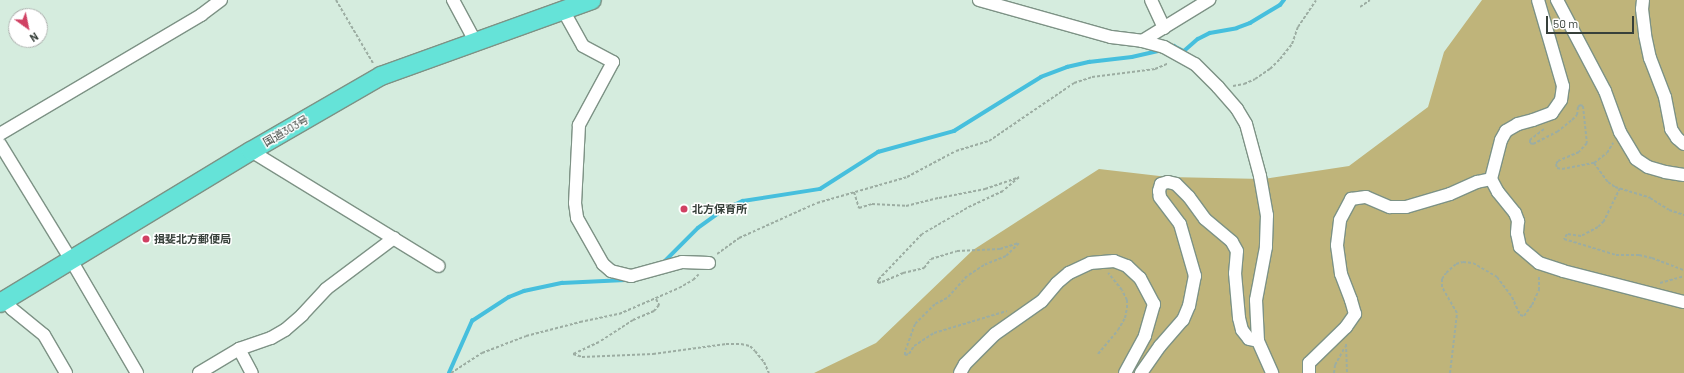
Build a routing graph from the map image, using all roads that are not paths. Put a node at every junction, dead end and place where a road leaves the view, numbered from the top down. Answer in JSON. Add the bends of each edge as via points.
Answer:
{"nodes":[{"id":1,"x":221,"y":0,"type":"edge"},
{"id":2,"x":453,"y":0,"type":"edge"},
{"id":3,"x":592,"y":0,"type":"edge"},
{"id":4,"x":979,"y":0,"type":"edge"},
{"id":5,"x":1151,"y":0,"type":"edge"},
{"id":6,"x":1209,"y":0,"type":"edge"},
{"id":7,"x":1538,"y":0,"type":"edge"},
{"id":8,"x":1557,"y":0,"type":"edge"},
{"id":9,"x":1643,"y":0,"type":"edge"},
{"id":10,"x":563,"y":10,"type":"junction"},
{"id":11,"x":1164,"y":28,"type":"junction"},
{"id":12,"x":475,"y":41,"type":"junction"},
{"id":13,"x":1142,"y":41,"type":"junction"},
{"id":14,"x":0,"y":134,"type":"edge"},
{"id":15,"x":0,"y":144,"type":"edge"},
{"id":16,"x":1684,"y":144,"type":"edge"},
{"id":17,"x":252,"y":151,"type":"junction"},
{"id":18,"x":1684,"y":175,"type":"edge"},
{"id":19,"x":1491,"y":179,"type":"junction"},
{"id":20,"x":394,"y":238,"type":"junction"},
{"id":21,"x":71,"y":260,"type":"junction"},
{"id":22,"x":709,"y":263,"type":"road end"},
{"id":23,"x":439,"y":266,"type":"dead end"},
{"id":24,"x":2,"y":302,"type":"edge"},
{"id":25,"x":1684,"y":302,"type":"edge"},
{"id":26,"x":1258,"y":341,"type":"junction"},
{"id":27,"x":239,"y":349,"type":"junction"},
{"id":28,"x":66,"y":373,"type":"edge"},
{"id":29,"x":137,"y":373,"type":"edge"},
{"id":30,"x":199,"y":373,"type":"edge"},
{"id":31,"x":252,"y":373,"type":"edge"},
{"id":32,"x":960,"y":373,"type":"edge"},
{"id":33,"x":1125,"y":373,"type":"edge"},
{"id":34,"x":1141,"y":373,"type":"edge"},
{"id":35,"x":1272,"y":373,"type":"edge"},
{"id":36,"x":1309,"y":373,"type":"edge"}],
"edges":[{"from":1,"to":14,"type":"street","via":[[201,15]]},
{"from":2,"to":12,"type":"street"},
{"from":3,"to":10,"type":"highway","name":"国道303号"},
{"from":4,"to":13,"type":"street","via":[[1111,38]]},
{"from":5,"to":11,"type":"street"},
{"from":6,"to":11,"type":"street"},
{"from":7,"to":19,"type":"street","via":[[1563,86],[1561,100],[1550,113],[1506,131],[1501,140]]},
{"from":8,"to":18,"type":"street","via":[[1604,91],[1620,132],[1636,159],[1648,167]]},
{"from":9,"to":16,"type":"street","via":[[1645,35],[1650,58],[1665,97],[1671,129]]},
{"from":10,"to":12,"type":"highway","name":"国道303号"},
{"from":10,"to":22,"type":"street","via":[[583,46],[613,62],[579,125],[575,203],[577,218],[603,264],[611,271],[631,276],[682,262]]},
{"from":11,"to":13,"type":"street"},
{"from":12,"to":17,"type":"highway","name":"国道303号","via":[[381,76]]},
{"from":13,"to":26,"type":"street","via":[[1164,47],[1194,64],[1220,89],[1246,124],[1267,215],[1266,247],[1256,300]]},
{"from":15,"to":21,"type":"street"},
{"from":17,"to":20,"type":"street"},
{"from":17,"to":21,"type":"highway","name":"国道303号"},
{"from":19,"to":25,"type":"street","via":[[1515,213],[1520,247],[1539,262],[1563,271]]},
{"from":19,"to":36,"type":"street","via":[[1406,207],[1390,207],[1366,198],[1351,199],[1340,220],[1337,245],[1341,274],[1355,314],[1346,327],[1309,363]]},
{"from":20,"to":23,"type":"street"},
{"from":20,"to":27,"type":"street","via":[[326,289],[285,330],[271,338]]},
{"from":21,"to":24,"type":"highway","name":"国道303号"},
{"from":21,"to":29,"type":"street"},
{"from":24,"to":28,"type":"street","via":[[44,335]]},
{"from":26,"to":34,"type":"street","via":[[1249,339],[1242,330],[1235,273],[1237,251],[1232,242],[1205,219],[1176,184],[1168,182],[1161,184],[1160,197],[1180,224],[1195,276],[1189,306],[1183,320]]},
{"from":26,"to":35,"type":"street"},
{"from":27,"to":30,"type":"street"},
{"from":27,"to":31,"type":"street"},
{"from":32,"to":33,"type":"street","via":[[964,364],[995,334],[1042,301],[1069,273],[1090,263],[1114,261],[1128,266],[1140,278],[1154,304],[1144,336]]}]}
